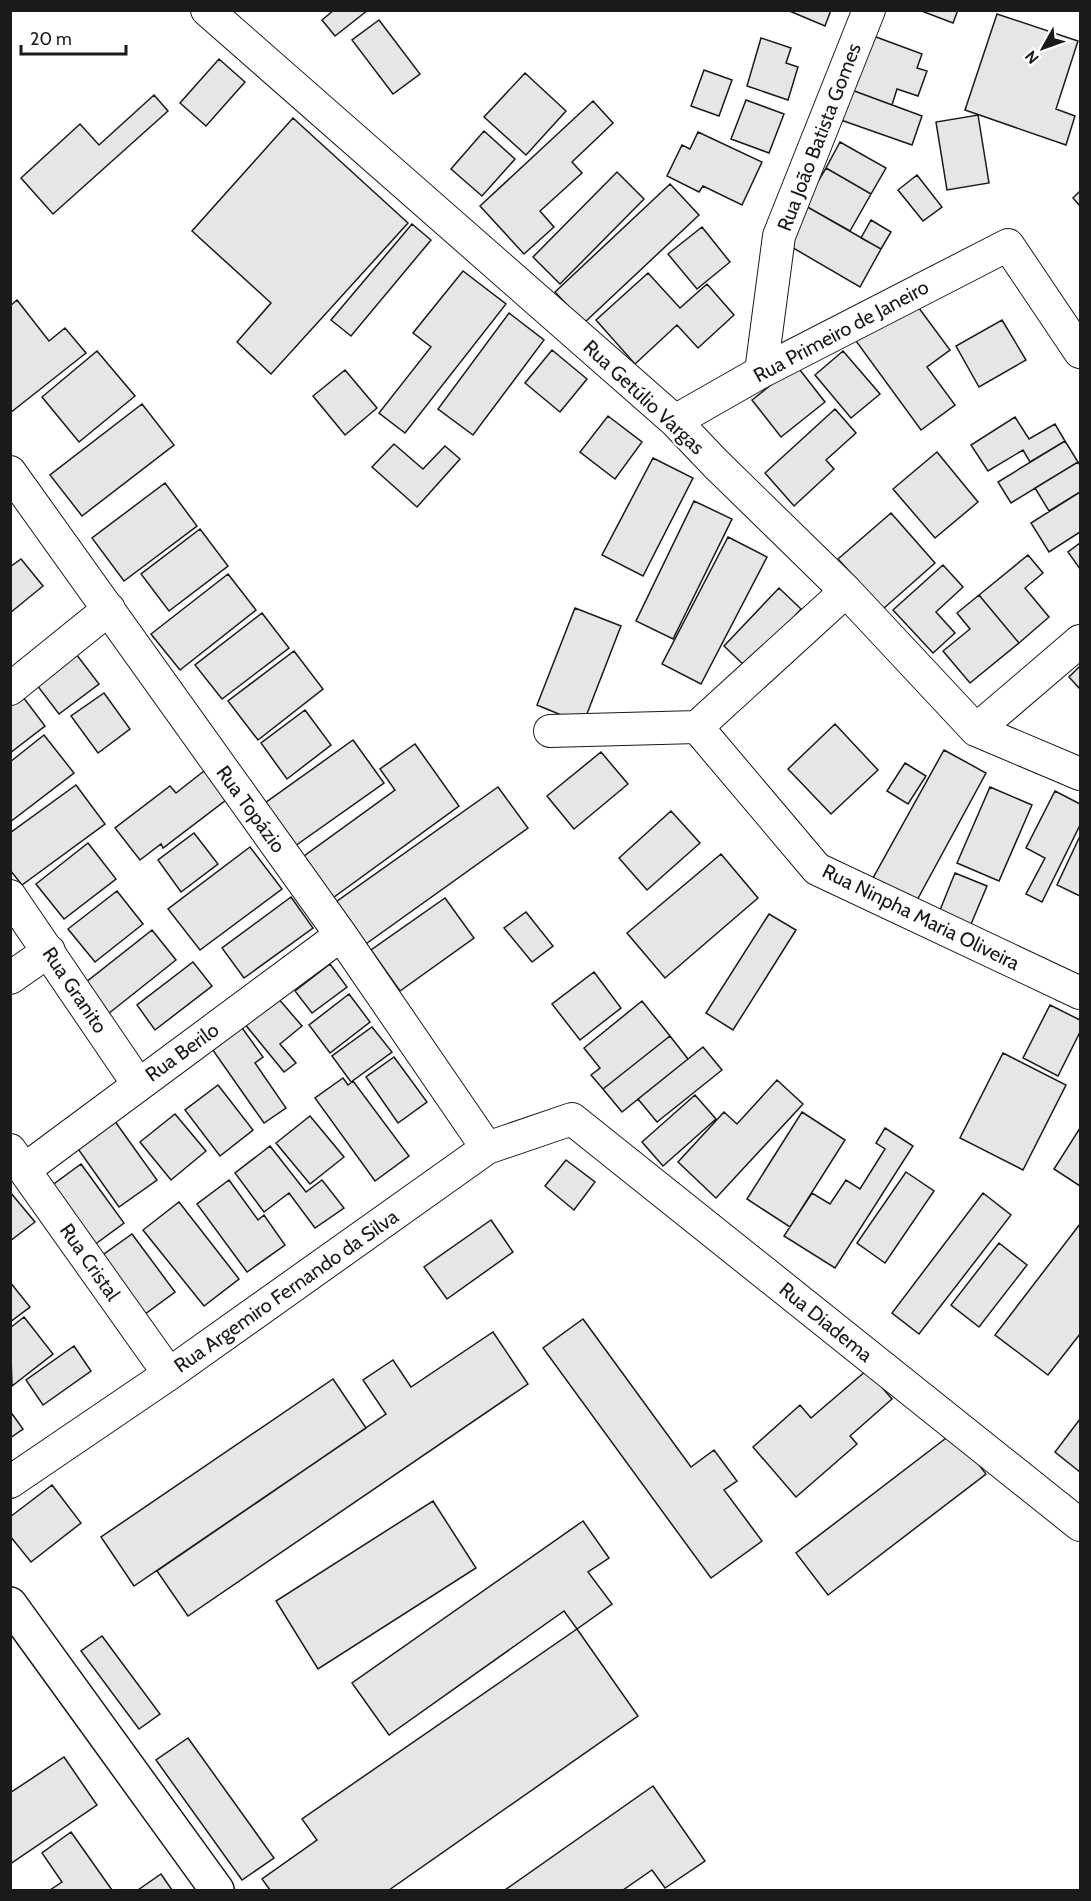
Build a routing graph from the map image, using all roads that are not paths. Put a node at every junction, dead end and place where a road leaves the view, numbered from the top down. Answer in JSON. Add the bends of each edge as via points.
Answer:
{"nodes":[{"id":1,"x":207,"y":10,"type":"edge"},
{"id":2,"x":869,"y":10,"type":"edge"},
{"id":3,"x":1079,"y":347,"type":"edge"},
{"id":4,"x":761,"y":372,"type":"junction"},
{"id":5,"x":675,"y":421,"type":"junction"},
{"id":6,"x":10,"y":472,"type":"edge"},
{"id":7,"x":846,"y":591,"type":"junction"},
{"id":8,"x":109,"y":609,"type":"junction"},
{"id":9,"x":1080,"y":640,"type":"edge"},
{"id":10,"x":10,"y":689,"type":"edge"},
{"id":11,"x":698,"y":727,"type":"junction"},
{"id":12,"x":976,"y":730,"type":"junction"},
{"id":13,"x":550,"y":731,"type":"dead end"},
{"id":14,"x":1080,"y":774,"type":"edge"},
{"id":15,"x":10,"y":896,"type":"edge"},
{"id":16,"x":341,"y":935,"type":"junction"},
{"id":17,"x":49,"y":951,"type":"junction"},
{"id":18,"x":10,"y":978,"type":"edge"},
{"id":19,"x":1080,"y":993,"type":"edge"},
{"id":20,"x":138,"y":1084,"type":"junction"},
{"id":21,"x":572,"y":1119,"type":"joint"},
{"id":22,"x":487,"y":1148,"type":"junction"},
{"id":23,"x":17,"y":1160,"type":"edge"},
{"id":24,"x":170,"y":1374,"type":"junction"},
{"id":25,"x":10,"y":1482,"type":"edge"},
{"id":26,"x":1080,"y":1525,"type":"edge"},
{"id":27,"x":10,"y":1604,"type":"edge"},
{"id":28,"x":217,"y":1890,"type":"edge"}],
"edges":[{"from":1,"to":5,"type":"street","name":"Rua Getúlio Vargas"},
{"from":2,"to":4,"type":"street","name":"Rua João Batista Gomes","via":[[779,236]]},
{"from":3,"to":4,"type":"street","name":"Rua Primeiro de Janeiro","via":[[1008,244]]},
{"from":4,"to":5,"type":"street","name":"Rua Primeiro de Janeiro"},
{"from":5,"to":7,"type":"street","name":"Rua Getúlio Vargas"},
{"from":6,"to":8,"type":"street","name":"Rua Topázio"},
{"from":7,"to":11,"type":"street"},
{"from":7,"to":12,"type":"street","name":"Rua Getúlio Vargas"},
{"from":8,"to":10,"type":"street"},
{"from":8,"to":16,"type":"street","name":"Rua Topázio"},
{"from":9,"to":12,"type":"street"},
{"from":11,"to":13,"type":"street"},
{"from":11,"to":19,"type":"street","name":"Rua Ninpha Maria Oliveira","via":[[817,869]]},
{"from":12,"to":14,"type":"street","name":"Rua Getúlio Vargas"},
{"from":15,"to":17,"type":"street","name":"Rua Granito"},
{"from":16,"to":20,"type":"street","name":"Rua Berilo"},
{"from":16,"to":22,"type":"street","name":"Rua Topázio"},
{"from":17,"to":18,"type":"street"},
{"from":17,"to":20,"type":"street","name":"Rua Granito"},
{"from":20,"to":23,"type":"street","name":"Rua Berilo"},
{"from":21,"to":22,"type":"street","name":"Rua Argemiro Fernando da Silva"},
{"from":21,"to":26,"type":"street","name":"Rua Diadema"},
{"from":22,"to":24,"type":"street","name":"Rua Argemiro Fernando da Silva"},
{"from":23,"to":24,"type":"street","name":"Rua Cristal"},
{"from":24,"to":25,"type":"street","name":"Rua Argemiro Fernando da Silva"},
{"from":27,"to":28,"type":"street"}]}
